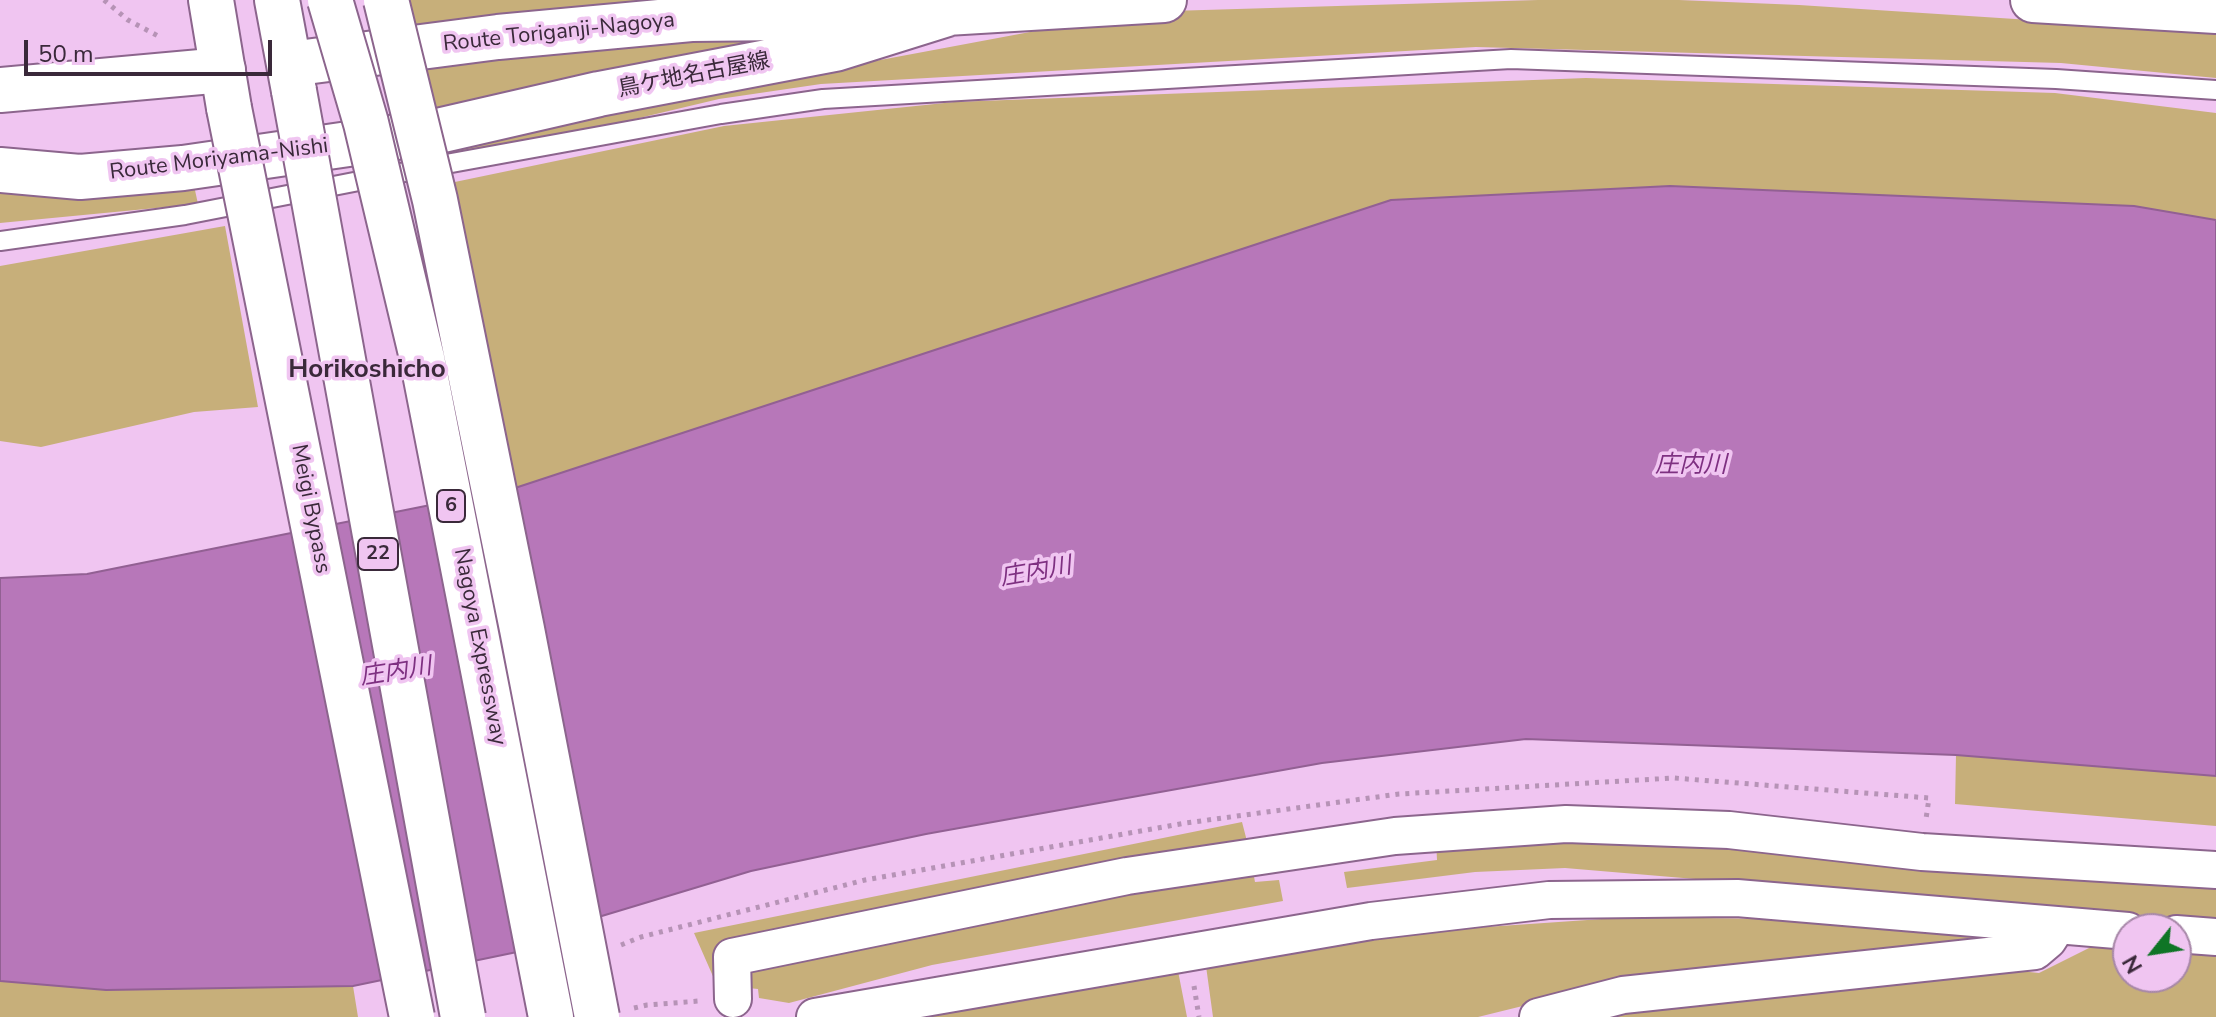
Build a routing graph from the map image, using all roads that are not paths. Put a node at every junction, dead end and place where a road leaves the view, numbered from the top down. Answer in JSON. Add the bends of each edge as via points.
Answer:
{"nodes":[{"id":1,"x":211,"y":0,"type":"edge"},
{"id":2,"x":277,"y":0,"type":"edge"},
{"id":3,"x":330,"y":0,"type":"edge"},
{"id":4,"x":386,"y":0,"type":"edge"},
{"id":5,"x":1164,"y":0,"type":"edge"},
{"id":6,"x":2033,"y":0,"type":"edge"},
{"id":7,"x":879,"y":8,"type":"edge"},
{"id":8,"x":2216,"y":11,"type":"edge"},
{"id":9,"x":947,"y":14,"type":"junction"},
{"id":10,"x":292,"y":78,"type":"junction"},
{"id":11,"x":226,"y":89,"type":"junction"},
{"id":12,"x":0,"y":90,"type":"edge"},
{"id":13,"x":2216,"y":90,"type":"edge"},
{"id":14,"x":438,"y":131,"type":"joint"},
{"id":15,"x":0,"y":170,"type":"edge"},
{"id":16,"x":0,"y":241,"type":"edge"},
{"id":17,"x":2216,"y":870,"type":"edge"},
{"id":18,"x":2057,"y":926,"type":"junction"},
{"id":19,"x":2112,"y":930,"type":"edge"},
{"id":20,"x":2192,"y":935,"type":"edge"},
{"id":21,"x":2216,"y":937,"type":"edge"},
{"id":22,"x":733,"y":999,"type":"road end"},
{"id":23,"x":610,"y":1014,"type":"edge"},
{"id":24,"x":412,"y":1017,"type":"edge"},
{"id":25,"x":463,"y":1017,"type":"edge"},
{"id":26,"x":551,"y":1017,"type":"edge"},
{"id":27,"x":815,"y":1017,"type":"edge"},
{"id":28,"x":1538,"y":1017,"type":"edge"}],
"edges":[{"from":1,"to":11,"type":"main road","name":"Meigi Bypass"},
{"from":2,"to":10,"type":"main road","number":"22"},
{"from":3,"to":26,"type":"main road","name":"Nagoya Expressway","number":"6","bridge":true,"via":[[366,123],[422,358]]},
{"from":4,"to":23,"type":"main road","name":"Nagoya Expressway","number":"6","bridge":true,"via":[[435,200],[522,629]]},
{"from":5,"to":9,"type":"main road","name":"Route Toriganji-Nagoya"},
{"from":6,"to":8,"type":"main road"},
{"from":7,"to":9,"type":"main road","name":"Route Toriganji-Nagoya"},
{"from":7,"to":10,"type":"main road","name":"Route Toriganji-Nagoya","via":[[498,37]]},
{"from":9,"to":14,"type":"main road","name":"鳥ケ地名古屋線","via":[[835,49]]},
{"from":10,"to":25,"type":"main road","number":"22","bridge":true},
{"from":11,"to":12,"type":"main road","via":[[173,73]]},
{"from":11,"to":24,"type":"main road","name":"Meigi Bypass","bridge":true},
{"from":13,"to":16,"type":"lane","via":[[1511,59],[823,99],[185,215]]},
{"from":14,"to":15,"type":"main road","name":"Route Moriyama-Nishi","via":[[183,168],[80,177]]},
{"from":17,"to":22,"type":"street","via":[[1922,852],[1729,830],[1566,824],[1395,836],[1127,876],[732,957]]},
{"from":18,"to":19,"type":"street"},
{"from":18,"to":27,"type":"street","via":[[1737,898],[1549,900],[1371,921]]},
{"from":18,"to":28,"type":"street","via":[[2035,951],[1623,995]]},
{"from":20,"to":21,"type":"street"}]}
